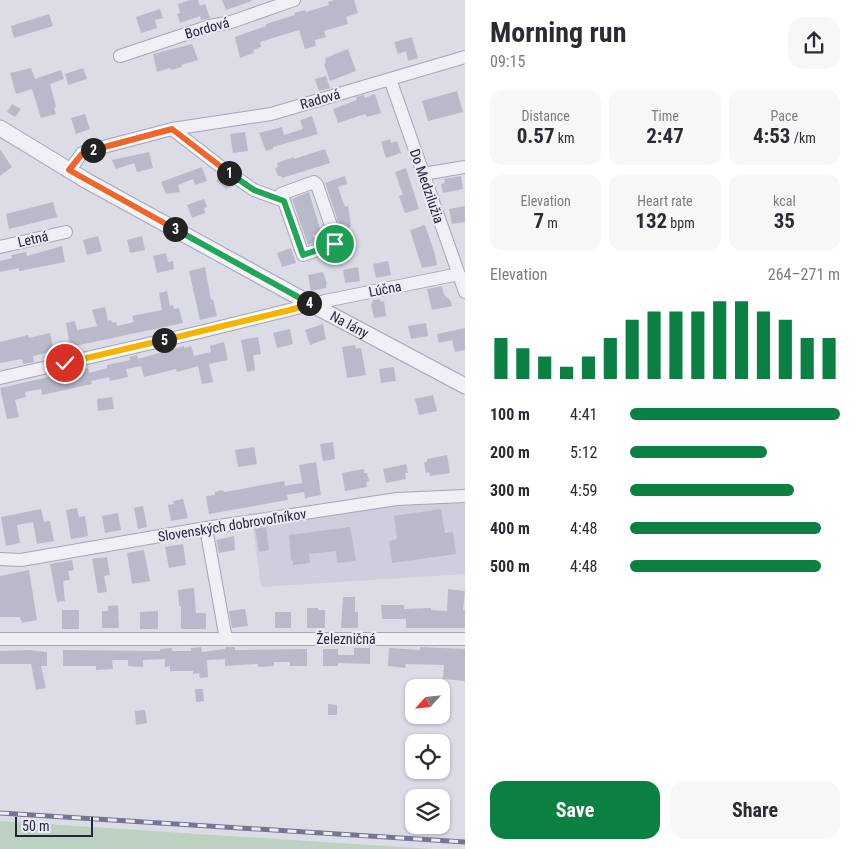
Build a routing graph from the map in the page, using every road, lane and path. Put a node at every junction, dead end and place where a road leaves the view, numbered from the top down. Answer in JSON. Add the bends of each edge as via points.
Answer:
{"nodes":[{"id":1,"x":294,"y":0,"type":"edge"},
{"id":2,"x":120,"y":56,"type":"dead end"},
{"id":3,"x":465,"y":57,"type":"edge"},
{"id":4,"x":390,"y":78,"type":"junction"},
{"id":5,"x":0,"y":128,"type":"edge"},
{"id":6,"x":172,"y":129,"type":"junction"},
{"id":7,"x":465,"y":167,"type":"edge"},
{"id":8,"x":69,"y":170,"type":"junction"},
{"id":9,"x":423,"y":174,"type":"junction"},
{"id":10,"x":284,"y":201,"type":"junction"},
{"id":11,"x":66,"y":232,"type":"dead end"},
{"id":12,"x":0,"y":247,"type":"edge"},
{"id":13,"x":459,"y":274,"type":"junction"},
{"id":14,"x":465,"y":292,"type":"edge"},
{"id":15,"x":311,"y":304,"type":"junction"},
{"id":16,"x":0,"y":378,"type":"edge"},
{"id":17,"x":465,"y":386,"type":"edge"},
{"id":18,"x":465,"y":496,"type":"edge"},
{"id":19,"x":206,"y":528,"type":"junction"},
{"id":20,"x":0,"y":559,"type":"edge"},
{"id":21,"x":226,"y":639,"type":"junction"},
{"id":22,"x":465,"y":639,"type":"edge"},
{"id":23,"x":0,"y":640,"type":"edge"}],
"edges":[{"from":1,"to":2,"type":"street","name":"Bordová"},
{"from":3,"to":4,"type":"street","name":"Radová"},
{"from":4,"to":6,"type":"street","name":"Radová","via":[[271,114]]},
{"from":4,"to":9,"type":"street","name":"Do Medzilužia"},
{"from":5,"to":8,"type":"street","name":"Na lány"},
{"from":6,"to":8,"type":"street","name":"Radová","via":[[82,154]]},
{"from":6,"to":10,"type":"street","via":[[254,190]]},
{"from":7,"to":9,"type":"street"},
{"from":8,"to":15,"type":"street","name":"Na lány"},
{"from":9,"to":13,"type":"street","name":"Do Medzilužia"},
{"from":10,"to":10,"type":"street","via":[[303,255],[335,244],[314,182],[281,194]]},
{"from":11,"to":12,"type":"street","name":"Letná"},
{"from":13,"to":14,"type":"street","name":"Do Medzilužia"},
{"from":13,"to":15,"type":"street","name":"Lúčna"},
{"from":15,"to":16,"type":"street","name":"Lúčna"},
{"from":15,"to":17,"type":"street","name":"Na lány"},
{"from":18,"to":19,"type":"street","name":"Slovenských dobrovoľníkov","via":[[397,499]]},
{"from":19,"to":20,"type":"street","name":"Slovenských dobrovoľníkov","via":[[21,560]]},
{"from":19,"to":21,"type":"street"},
{"from":21,"to":22,"type":"street","name":"Železničná"},
{"from":21,"to":23,"type":"street","name":"Železničná"}]}
